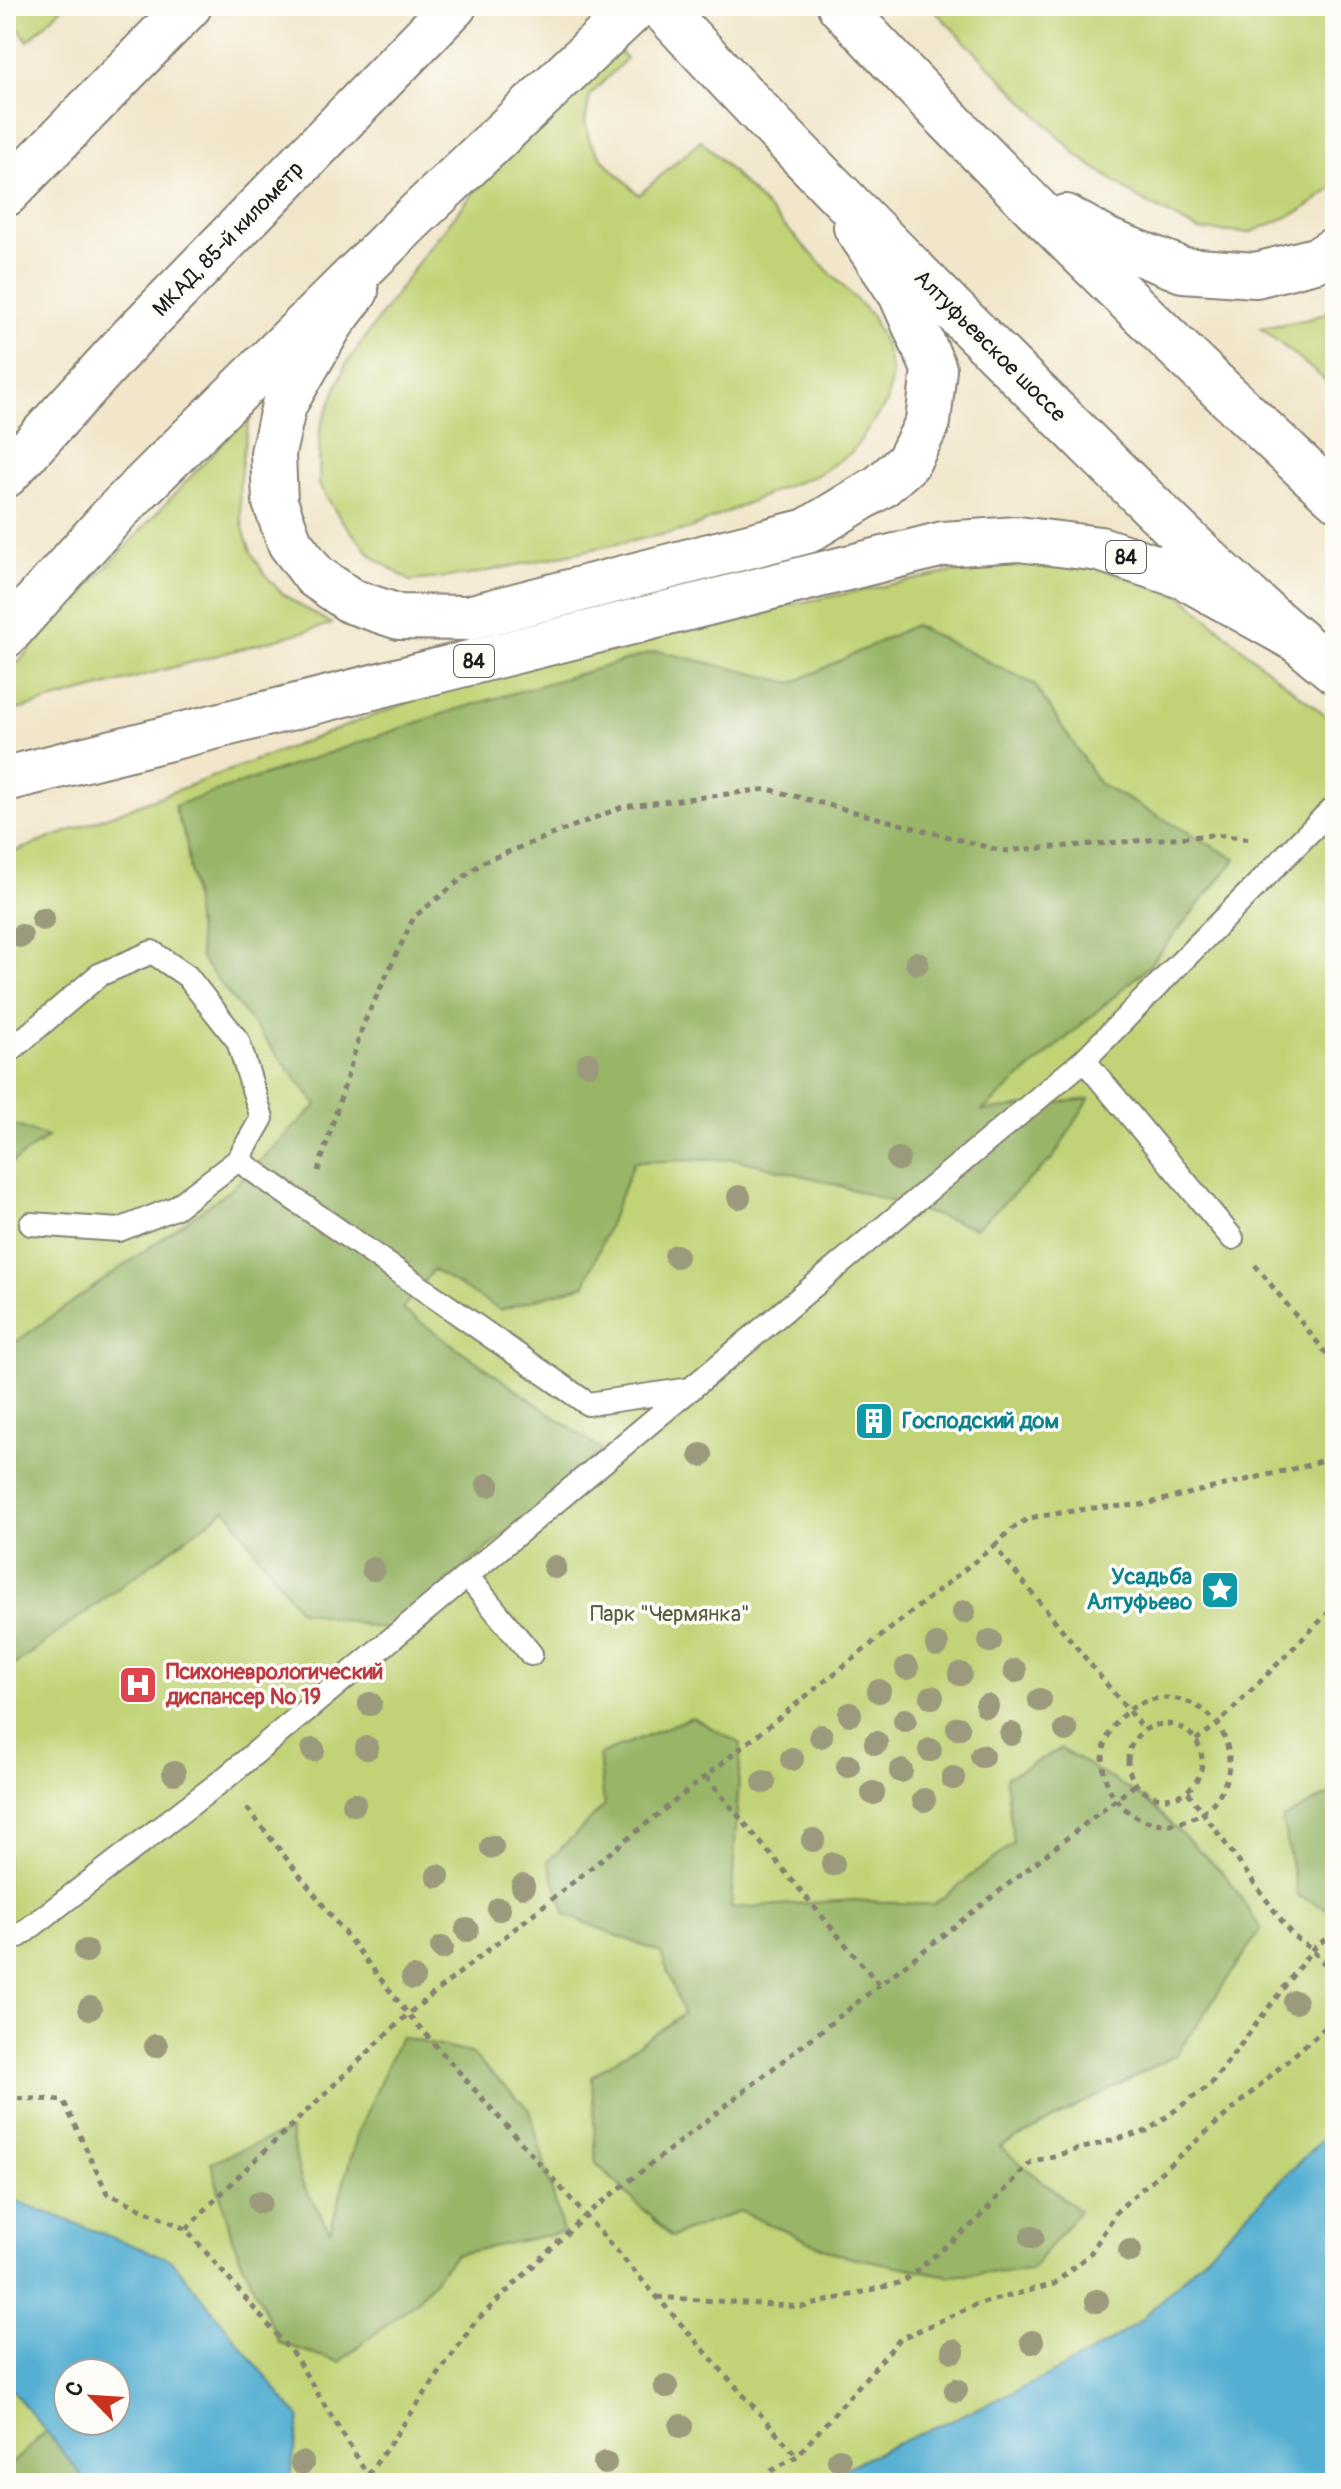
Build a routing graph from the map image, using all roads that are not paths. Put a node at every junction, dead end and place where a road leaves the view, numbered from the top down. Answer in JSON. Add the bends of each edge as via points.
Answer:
{"nodes":[{"id":1,"x":189,"y":6,"type":"edge"},
{"id":2,"x":454,"y":6,"type":"edge"},
{"id":3,"x":637,"y":6,"type":"edge"},
{"id":4,"x":660,"y":6,"type":"edge"},
{"id":5,"x":841,"y":8,"type":"edge"},
{"id":6,"x":818,"y":173,"type":"junction"},
{"id":7,"x":1018,"y":189,"type":"junction"},
{"id":8,"x":6,"y":194,"type":"edge"},
{"id":9,"x":409,"y":222,"type":"junction"},
{"id":10,"x":1335,"y":249,"type":"edge"},
{"id":11,"x":6,"y":475,"type":"edge"},
{"id":12,"x":1335,"y":497,"type":"edge"},
{"id":13,"x":6,"y":635,"type":"edge"},
{"id":14,"x":1292,"y":637,"type":"junction"},
{"id":15,"x":1335,"y":671,"type":"edge"},
{"id":16,"x":6,"y":779,"type":"edge"},
{"id":17,"x":1335,"y":816,"type":"edge"},
{"id":18,"x":6,"y":1054,"type":"edge"},
{"id":19,"x":1084,"y":1060,"type":"junction"},
{"id":20,"x":238,"y":1160,"type":"junction"},
{"id":21,"x":31,"y":1224,"type":"dead end"},
{"id":22,"x":1232,"y":1238,"type":"road end"},
{"id":23,"x":691,"y":1389,"type":"junction"},
{"id":24,"x":467,"y":1576,"type":"junction"},
{"id":25,"x":531,"y":1654,"type":"dead end"},
{"id":26,"x":19,"y":1936,"type":"dead end"}],
"edges":[{"from":1,"to":8,"type":"main road"},
{"from":2,"to":11,"type":"main road","name":"МКАД, 85-й километр","via":[[130,339]]},
{"from":3,"to":9,"type":"main road"},
{"from":4,"to":6,"type":"main road","name":"Алтуфьевское шоссе"},
{"from":5,"to":7,"type":"main road"},
{"from":6,"to":9,"type":"main road","via":[[901,294],[934,369],[928,422],[908,462],[872,493],[807,531],[468,618],[399,617],[351,601],[315,576],[290,543],[275,502],[273,453],[284,405],[331,324]]},
{"from":6,"to":14,"type":"main road","name":"Алтуфьевское шоссе","via":[[1149,503]]},
{"from":7,"to":10,"type":"main road","via":[[1108,241],[1183,270],[1256,275],[1319,259]]},
{"from":7,"to":12,"type":"main road"},
{"from":9,"to":13,"type":"main road","via":[[117,511]]},
{"from":14,"to":15,"type":"main road","name":"Алтуфьевское шоссе"},
{"from":14,"to":16,"type":"main road","number":"84","via":[[1185,577],[1100,549],[1018,539],[943,544]]},
{"from":17,"to":19,"type":"lane","via":[[1330,811]]},
{"from":18,"to":20,"type":"lane","via":[[99,975],[152,952],[187,976],[238,1041],[262,1118]]},
{"from":19,"to":22,"type":"lane"},
{"from":19,"to":23,"type":"lane"},
{"from":20,"to":21,"type":"lane","via":[[175,1208],[119,1230]]},
{"from":20,"to":23,"type":"lane","via":[[588,1404]]},
{"from":23,"to":24,"type":"lane"},
{"from":24,"to":25,"type":"lane"},
{"from":24,"to":26,"type":"lane","via":[[224,1779]]}]}
